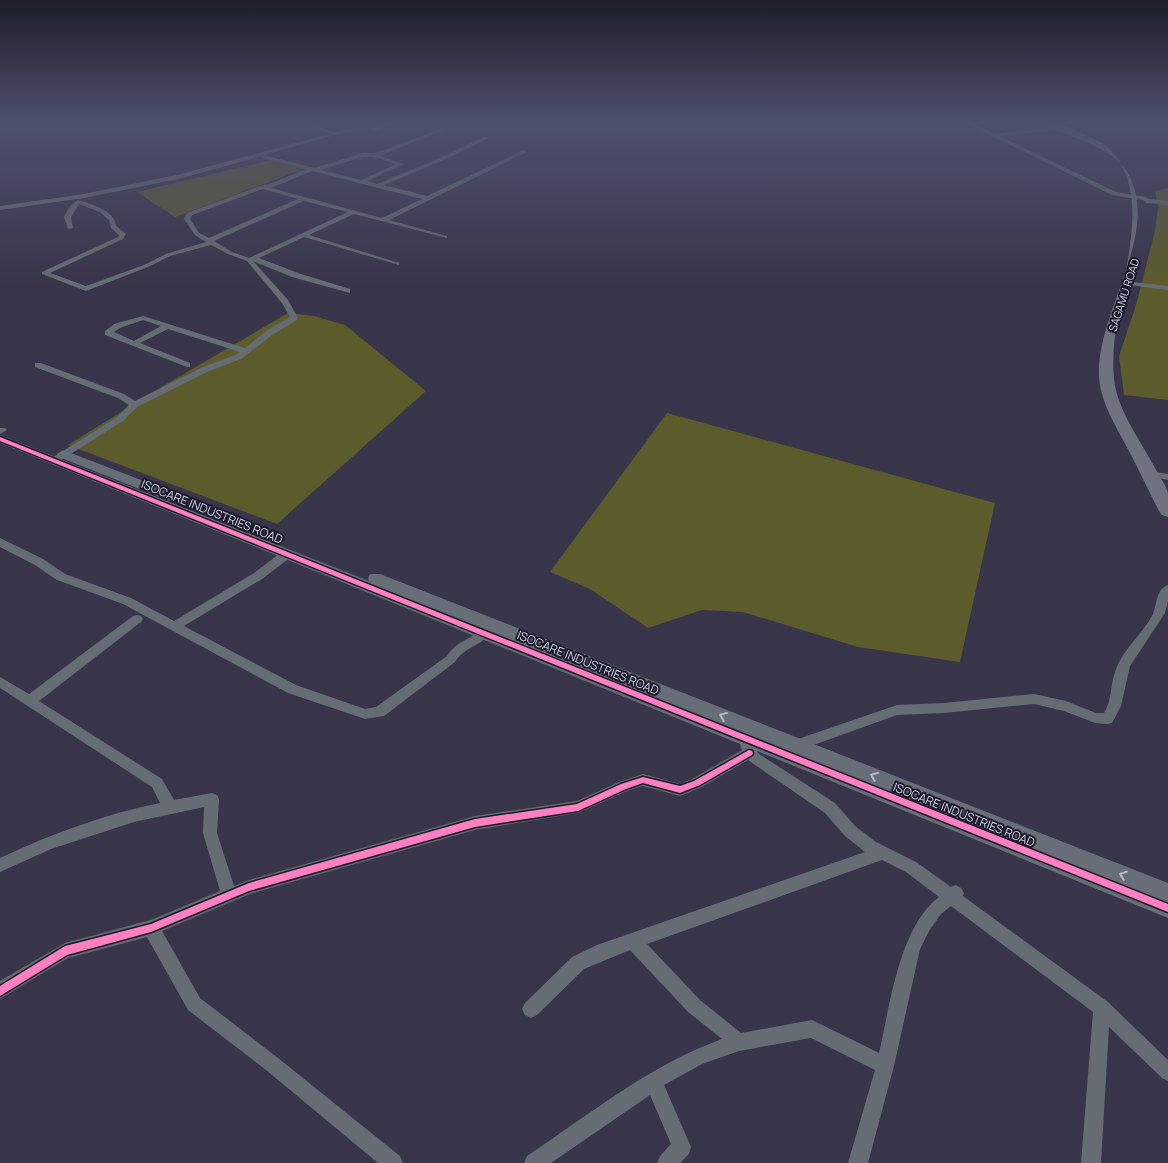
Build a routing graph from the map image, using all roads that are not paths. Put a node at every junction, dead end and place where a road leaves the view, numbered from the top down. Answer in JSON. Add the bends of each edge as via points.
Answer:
{"nodes":[{"id":1,"x":181,"y":176,"type":"edge"},
{"id":2,"x":294,"y":176,"type":"edge"},
{"id":3,"x":337,"y":176,"type":"edge"},
{"id":4,"x":373,"y":176,"type":"edge"},
{"id":5,"x":400,"y":176,"type":"edge"},
{"id":6,"x":475,"y":176,"type":"edge"},
{"id":7,"x":1079,"y":176,"type":"edge"},
{"id":8,"x":1137,"y":176,"type":"edge"},
{"id":9,"x":360,"y":182,"type":"junction"},
{"id":10,"x":265,"y":186,"type":"junction"},
{"id":11,"x":377,"y":186,"type":"junction"},
{"id":12,"x":305,"y":198,"type":"junction"},
{"id":13,"x":427,"y":198,"type":"junction"},
{"id":14,"x":78,"y":200,"type":"junction"},
{"id":15,"x":1146,"y":200,"type":"junction"},
{"id":16,"x":1168,"y":203,"type":"edge"},
{"id":17,"x":0,"y":208,"type":"edge"},
{"id":18,"x":354,"y":212,"type":"junction"},
{"id":19,"x":383,"y":220,"type":"junction"},
{"id":20,"x":70,"y":228,"type":"dead end"},
{"id":21,"x":303,"y":235,"type":"junction"},
{"id":22,"x":444,"y":237,"type":"dead end"},
{"id":23,"x":210,"y":241,"type":"junction"},
{"id":24,"x":251,"y":259,"type":"junction"},
{"id":25,"x":397,"y":264,"type":"dead end"},
{"id":26,"x":1128,"y":283,"type":"junction"},
{"id":27,"x":1168,"y":288,"type":"edge"},
{"id":28,"x":347,"y":291,"type":"dead end"},
{"id":29,"x":169,"y":325,"type":"junction"},
{"id":30,"x":133,"y":344,"type":"junction"},
{"id":31,"x":246,"y":351,"type":"junction"},
{"id":32,"x":38,"y":365,"type":"dead end"},
{"id":33,"x":187,"y":365,"type":"dead end"},
{"id":34,"x":134,"y":405,"type":"junction"},
{"id":35,"x":0,"y":432,"type":"edge"},
{"id":36,"x":59,"y":458,"type":"junction"},
{"id":37,"x":1150,"y":474,"type":"junction"},
{"id":38,"x":1168,"y":477,"type":"edge"},
{"id":39,"x":1168,"y":511,"type":"edge"},
{"id":40,"x":0,"y":542,"type":"edge"},
{"id":41,"x":287,"y":554,"type":"junction"},
{"id":42,"x":1168,"y":589,"type":"edge"},
{"id":43,"x":137,"y":619,"type":"dead end"},
{"id":44,"x":173,"y":627,"type":"junction"},
{"id":45,"x":483,"y":633,"type":"junction"},
{"id":46,"x":518,"y":641,"type":"junction"},
{"id":47,"x":0,"y":682,"type":"edge"},
{"id":48,"x":31,"y":700,"type":"junction"},
{"id":49,"x":797,"y":745,"type":"junction"},
{"id":50,"x":748,"y":746,"type":"junction"},
{"id":51,"x":170,"y":807,"type":"junction"},
{"id":52,"x":882,"y":853,"type":"junction"},
{"id":53,"x":1052,"y":855,"type":"junction"},
{"id":54,"x":0,"y":865,"type":"edge"},
{"id":55,"x":1168,"y":893,"type":"edge"},
{"id":56,"x":954,"y":894,"type":"junction"},
{"id":57,"x":230,"y":895,"type":"junction"},
{"id":58,"x":1168,"y":908,"type":"edge"},
{"id":59,"x":151,"y":928,"type":"junction"},
{"id":60,"x":632,"y":940,"type":"junction"},
{"id":61,"x":0,"y":991,"type":"edge"},
{"id":62,"x":1102,"y":1008,"type":"junction"},
{"id":63,"x":531,"y":1009,"type":"dead end"},
{"id":64,"x":738,"y":1042,"type":"junction"},
{"id":65,"x":885,"y":1066,"type":"junction"},
{"id":66,"x":1168,"y":1072,"type":"edge"},
{"id":67,"x":654,"y":1082,"type":"junction"},
{"id":68,"x":393,"y":1163,"type":"edge"},
{"id":69,"x":534,"y":1163,"type":"edge"},
{"id":70,"x":667,"y":1163,"type":"edge"},
{"id":71,"x":858,"y":1163,"type":"edge"},
{"id":72,"x":1091,"y":1163,"type":"edge"}],
"edges":[{"from":1,"to":14,"type":"street"},
{"from":2,"to":10,"type":"street"},
{"from":3,"to":9,"type":"street"},
{"from":4,"to":9,"type":"street"},
{"from":5,"to":11,"type":"street"},
{"from":6,"to":13,"type":"street"},
{"from":7,"to":15,"type":"street","via":[[1114,194]]},
{"from":8,"to":15,"type":"highway","name":"SAGAMU ROAD"},
{"from":9,"to":11,"type":"street"},
{"from":10,"to":12,"type":"street"},
{"from":10,"to":23,"type":"street","via":[[187,216],[193,231]]},
{"from":11,"to":13,"type":"street"},
{"from":12,"to":18,"type":"street"},
{"from":12,"to":23,"type":"street"},
{"from":13,"to":19,"type":"street"},
{"from":14,"to":17,"type":"street"},
{"from":14,"to":20,"type":"street","via":[[68,213],[66,221]]},
{"from":14,"to":23,"type":"street","via":[[112,219],[113,227],[123,234],[93,252],[44,273],[86,289]]},
{"from":15,"to":16,"type":"street"},
{"from":15,"to":26,"type":"highway","name":"SAGAMU ROAD","via":[[1144,235]]},
{"from":18,"to":19,"type":"street"},
{"from":18,"to":21,"type":"street"},
{"from":19,"to":22,"type":"street"},
{"from":21,"to":24,"type":"street"},
{"from":21,"to":25,"type":"street"},
{"from":23,"to":24,"type":"street"},
{"from":24,"to":28,"type":"street"},
{"from":24,"to":31,"type":"street","via":[[259,276],[290,307],[294,318]]},
{"from":26,"to":27,"type":"street"},
{"from":26,"to":37,"type":"highway","name":"SAGAMU ROAD","via":[[1109,341],[1107,379],[1113,406]]},
{"from":29,"to":30,"type":"street"},
{"from":29,"to":30,"type":"street","via":[[143,318],[108,333]]},
{"from":29,"to":31,"type":"street"},
{"from":30,"to":33,"type":"street"},
{"from":31,"to":34,"type":"street"},
{"from":32,"to":34,"type":"street","via":[[121,396]]},
{"from":34,"to":36,"type":"street","via":[[120,419]]},
{"from":35,"to":36,"type":"street","name":"ISOCARE INDUSTRIES ROAD"},
{"from":36,"to":41,"type":"street","name":"ISOCARE INDUSTRIES ROAD"},
{"from":36,"to":46,"type":"street","name":"ISOCARE INDUSTRIES ROAD"},
{"from":37,"to":38,"type":"street"},
{"from":37,"to":39,"type":"highway","name":"SAGAMU ROAD"},
{"from":40,"to":44,"type":"street","via":[[39,562],[61,578],[120,597]]},
{"from":41,"to":44,"type":"street","via":[[258,576]]},
{"from":41,"to":45,"type":"street","name":"ISOCARE INDUSTRIES ROAD"},
{"from":42,"to":49,"type":"street","via":[[1158,615],[1124,666],[1115,709],[1107,719],[1034,699],[992,702],[897,710]]},
{"from":43,"to":48,"type":"street"},
{"from":44,"to":45,"type":"street","via":[[292,689],[372,715],[446,663],[461,645],[477,640]]},
{"from":45,"to":46,"type":"street","name":"ISOCARE INDUSTRIES ROAD"},
{"from":49,"to":46,"type":"street","name":"ISOCARE INDUSTRIES ROAD","one_way":true},
{"from":46,"to":50,"type":"street","name":"ISOCARE INDUSTRIES ROAD"},
{"from":47,"to":48,"type":"street"},
{"from":48,"to":51,"type":"street","via":[[157,783]]},
{"from":53,"to":49,"type":"street","name":"ISOCARE INDUSTRIES ROAD","one_way":true},
{"from":50,"to":52,"type":"street","via":[[830,808],[871,848]]},
{"from":50,"to":53,"type":"street","name":"ISOCARE INDUSTRIES ROAD"},
{"from":50,"to":57,"type":"street","via":[[697,783],[680,790],[644,780],[578,807],[475,824]]},
{"from":51,"to":54,"type":"street","via":[[134,814],[57,840]]},
{"from":51,"to":57,"type":"street","via":[[212,799],[210,833]]},
{"from":52,"to":56,"type":"street"},
{"from":52,"to":60,"type":"street"},
{"from":55,"to":53,"type":"street","name":"ISOCARE INDUSTRIES ROAD","one_way":true},
{"from":53,"to":58,"type":"street","name":"ISOCARE INDUSTRIES ROAD"},
{"from":56,"to":62,"type":"street"},
{"from":56,"to":65,"type":"street","via":[[935,909],[912,947]]},
{"from":57,"to":59,"type":"street"},
{"from":59,"to":61,"type":"street","via":[[64,950]]},
{"from":59,"to":68,"type":"street","via":[[194,1004]]},
{"from":60,"to":63,"type":"street","via":[[578,963]]},
{"from":60,"to":64,"type":"street","via":[[694,1006]]},
{"from":62,"to":66,"type":"street"},
{"from":62,"to":72,"type":"street"},
{"from":64,"to":65,"type":"street","via":[[812,1029]]},
{"from":64,"to":67,"type":"street","via":[[698,1057]]},
{"from":65,"to":71,"type":"street"},
{"from":67,"to":69,"type":"street"},
{"from":67,"to":70,"type":"street","via":[[682,1148]]}]}
